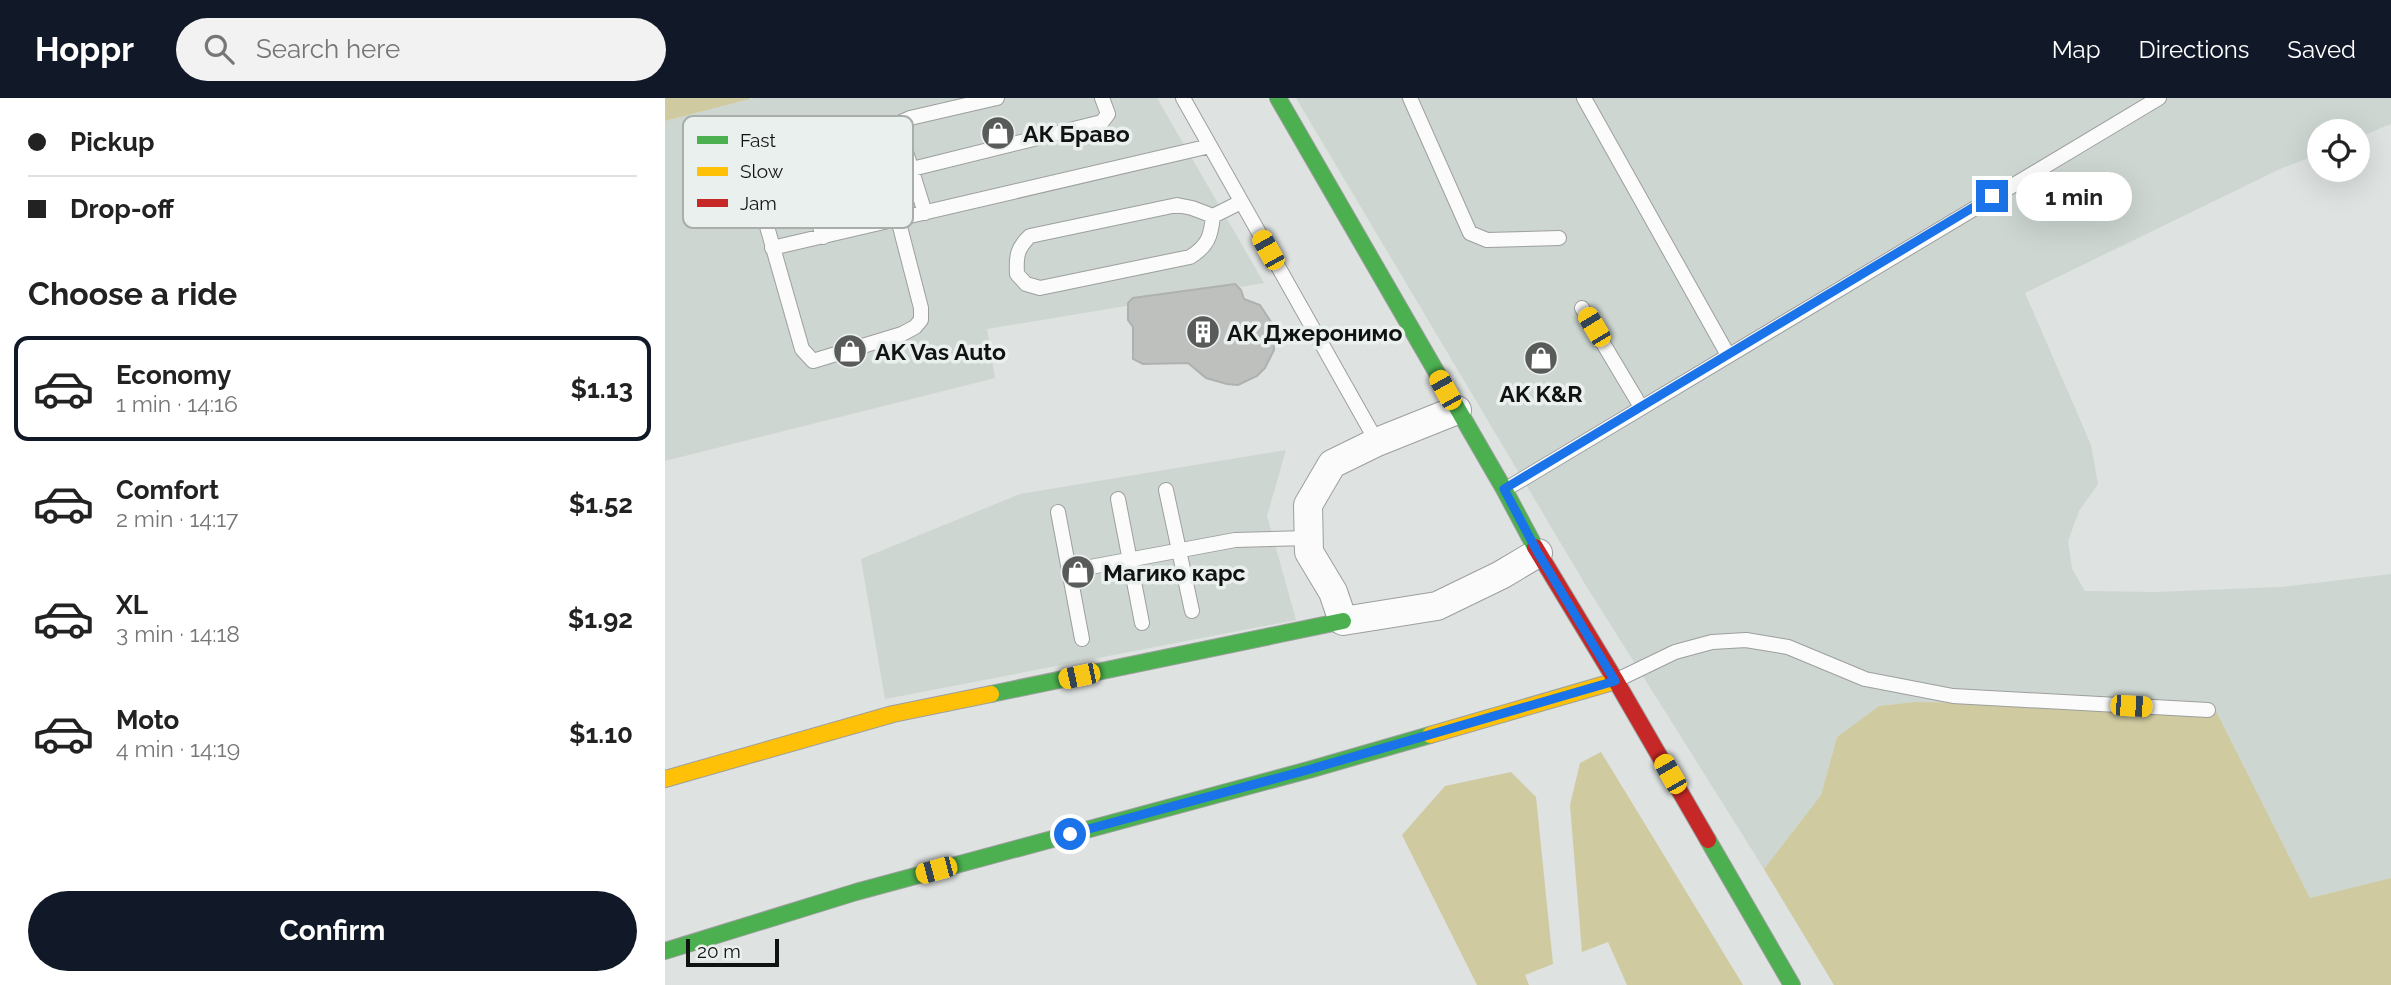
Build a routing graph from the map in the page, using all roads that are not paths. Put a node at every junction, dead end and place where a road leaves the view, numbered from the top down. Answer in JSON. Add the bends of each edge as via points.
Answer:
{"nodes":[{"id":1,"x":997,"y":98,"type":"edge"},
{"id":2,"x":1102,"y":98,"type":"edge"},
{"id":3,"x":1183,"y":98,"type":"edge"},
{"id":4,"x":1278,"y":98,"type":"edge"},
{"id":5,"x":1410,"y":98,"type":"edge"},
{"id":6,"x":1584,"y":98,"type":"edge"},
{"id":7,"x":2159,"y":98,"type":"edge"},
{"id":8,"x":913,"y":118,"type":"edge"},
{"id":9,"x":1210,"y":146,"type":"junction"},
{"id":10,"x":913,"y":169,"type":"edge"},
{"id":11,"x":913,"y":172,"type":"edge"},
{"id":12,"x":1241,"y":202,"type":"junction"},
{"id":13,"x":925,"y":213,"type":"junction"},
{"id":14,"x":913,"y":216,"type":"edge"},
{"id":15,"x":1213,"y":216,"type":"junction"},
{"id":16,"x":767,"y":228,"type":"edge"},
{"id":17,"x":821,"y":228,"type":"edge"},
{"id":18,"x":860,"y":228,"type":"edge"},
{"id":19,"x":900,"y":228,"type":"edge"},
{"id":20,"x":823,"y":237,"type":"junction"},
{"id":21,"x":1559,"y":238,"type":"dead end"},
{"id":22,"x":772,"y":248,"type":"junction"},
{"id":23,"x":1582,"y":308,"type":"dead end"},
{"id":24,"x":1728,"y":355,"type":"junction"},
{"id":25,"x":1641,"y":407,"type":"junction"},
{"id":26,"x":1457,"y":410,"type":"junction"},
{"id":27,"x":1377,"y":442,"type":"junction"},
{"id":28,"x":1504,"y":489,"type":"junction"},
{"id":29,"x":1166,"y":490,"type":"dead end"},
{"id":30,"x":1118,"y":499,"type":"dead end"},
{"id":31,"x":1058,"y":512,"type":"dead end"},
{"id":32,"x":1309,"y":538,"type":"junction"},
{"id":33,"x":1179,"y":551,"type":"junction"},
{"id":34,"x":1538,"y":553,"type":"junction"},
{"id":35,"x":1130,"y":559,"type":"junction"},
{"id":36,"x":1069,"y":570,"type":"junction"},
{"id":37,"x":1192,"y":611,"type":"dead end"},
{"id":38,"x":1343,"y":621,"type":"junction"},
{"id":39,"x":1142,"y":623,"type":"dead end"},
{"id":40,"x":1082,"y":639,"type":"dead end"},
{"id":41,"x":1615,"y":681,"type":"junction"},
{"id":42,"x":2208,"y":710,"type":"dead end"},
{"id":43,"x":665,"y":779,"type":"edge"},
{"id":44,"x":665,"y":951,"type":"edge"},
{"id":45,"x":1792,"y":985,"type":"edge"}],
"edges":[{"from":1,"to":8,"type":"lane"},
{"from":2,"to":10,"type":"lane","via":[[1108,114],[1102,122]]},
{"from":3,"to":9,"type":"lane"},
{"from":4,"to":26,"type":"street"},
{"from":5,"to":21,"type":"lane","via":[[1470,233],[1487,240]]},
{"from":6,"to":24,"type":"lane"},
{"from":7,"to":24,"type":"lane"},
{"from":9,"to":12,"type":"lane"},
{"from":9,"to":13,"type":"lane"},
{"from":11,"to":13,"type":"lane"},
{"from":12,"to":15,"type":"lane"},
{"from":12,"to":27,"type":"lane"},
{"from":13,"to":14,"type":"lane"},
{"from":15,"to":15,"type":"lane","via":[[1177,205],[1030,236],[1020,245],[1017,274],[1026,284],[1040,288],[1190,257],[1211,236]]},
{"from":16,"to":22,"type":"lane"},
{"from":17,"to":20,"type":"lane"},
{"from":18,"to":20,"type":"lane"},
{"from":19,"to":22,"type":"lane","via":[[921,320],[902,334],[813,361],[802,349]]},
{"from":20,"to":22,"type":"lane"},
{"from":23,"to":25,"type":"lane"},
{"from":24,"to":25,"type":"lane"},
{"from":25,"to":28,"type":"lane"},
{"from":26,"to":27,"type":"street"},
{"from":26,"to":28,"type":"street"},
{"from":27,"to":32,"type":"street","via":[[1332,464],[1308,505]]},
{"from":28,"to":34,"type":"street"},
{"from":29,"to":33,"type":"lane"},
{"from":30,"to":35,"type":"lane"},
{"from":31,"to":36,"type":"lane"},
{"from":32,"to":33,"type":"lane","via":[[1235,540]]},
{"from":32,"to":38,"type":"street","via":[[1309,552],[1333,592]]},
{"from":33,"to":35,"type":"lane"},
{"from":33,"to":37,"type":"lane"},
{"from":34,"to":38,"type":"street","via":[[1437,606]]},
{"from":34,"to":41,"type":"street"},
{"from":35,"to":36,"type":"lane"},
{"from":35,"to":39,"type":"lane"},
{"from":36,"to":40,"type":"lane"},
{"from":38,"to":43,"type":"street","via":[[893,715]]},
{"from":41,"to":42,"type":"lane","via":[[1675,652],[1712,642],[1745,640],[1788,647],[1865,679],[1953,696]]},
{"from":41,"to":44,"type":"street","via":[[856,892]]},
{"from":41,"to":45,"type":"street"}]}
